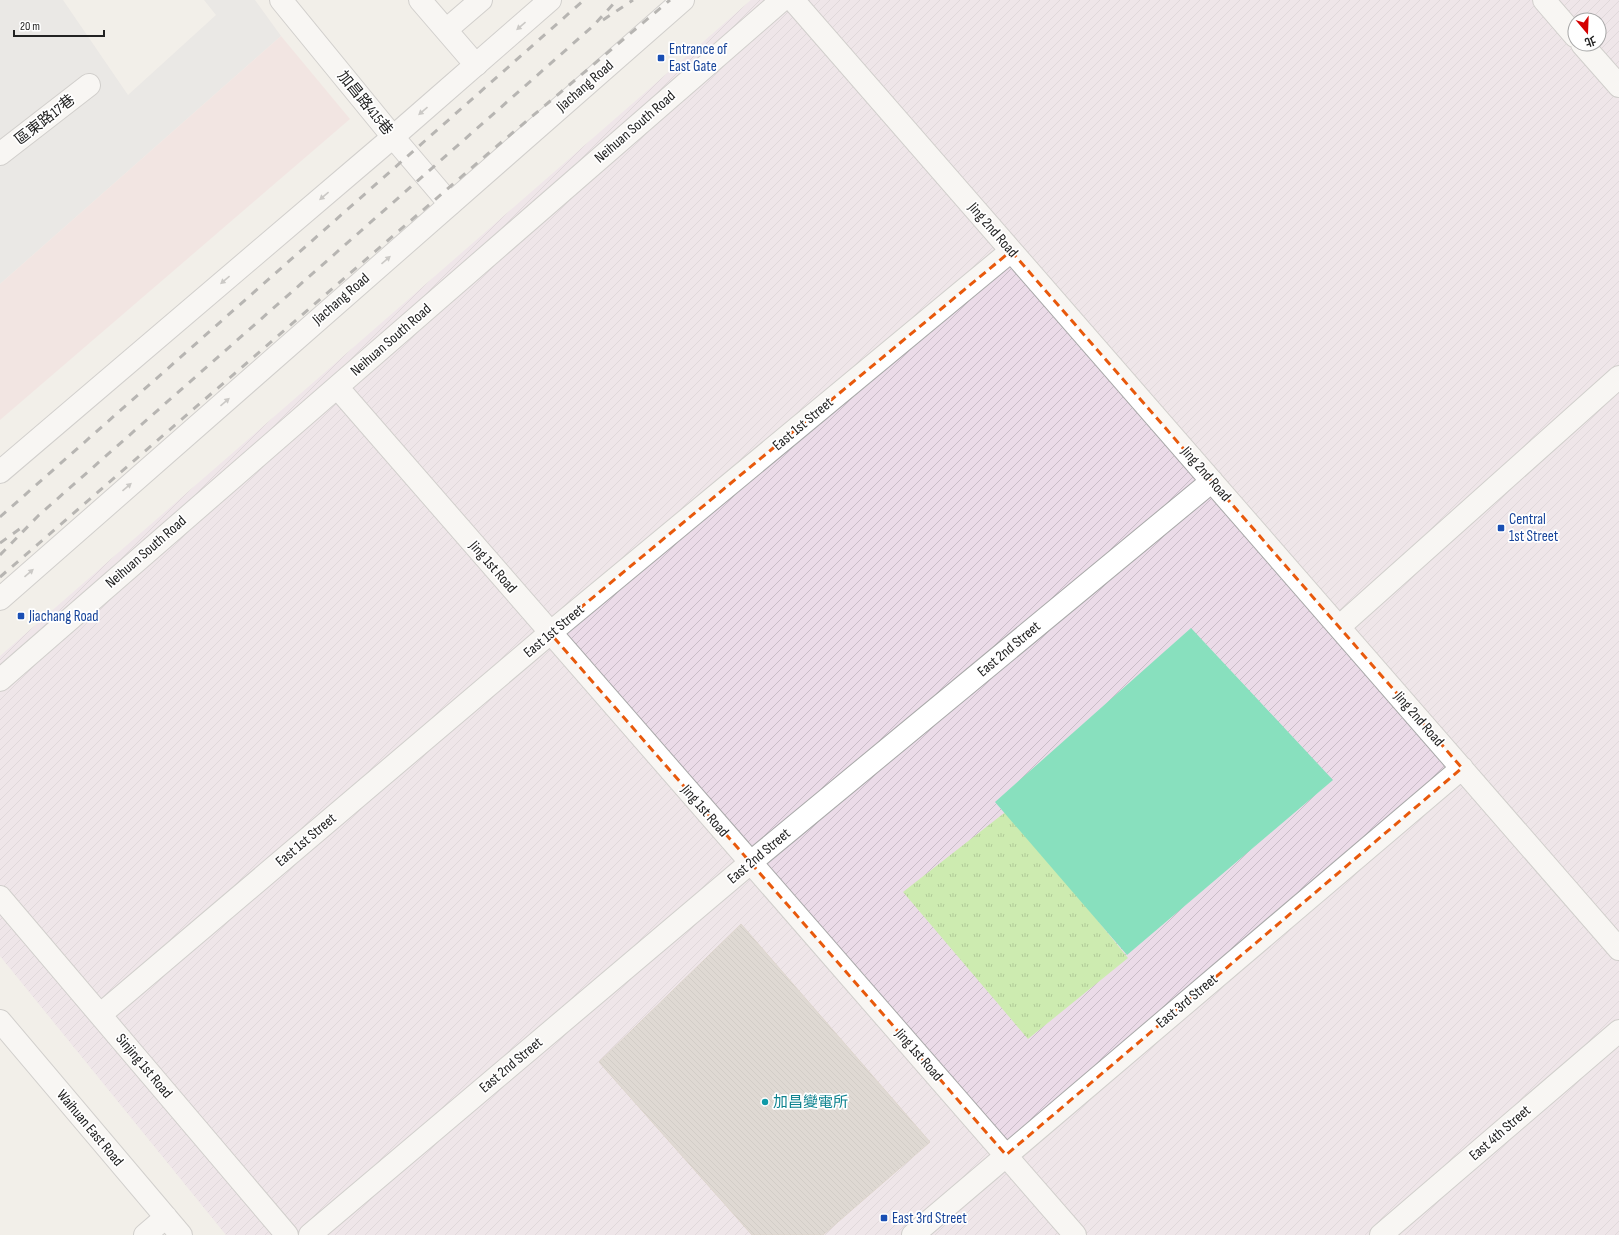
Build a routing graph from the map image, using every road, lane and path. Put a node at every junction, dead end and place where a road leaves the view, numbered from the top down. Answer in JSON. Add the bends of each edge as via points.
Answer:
{"nodes":[{"id":1,"x":281,"y":0,"type":"edge"},
{"id":2,"x":420,"y":0,"type":"edge"},
{"id":3,"x":481,"y":0,"type":"edge"},
{"id":4,"x":550,"y":0,"type":"edge"},
{"id":5,"x":683,"y":0,"type":"edge"},
{"id":6,"x":782,"y":0,"type":"edge"},
{"id":7,"x":793,"y":0,"type":"edge"},
{"id":8,"x":1544,"y":0,"type":"edge"},
{"id":9,"x":1567,"y":27,"type":"edge"},
{"id":10,"x":446,"y":30,"type":"junction"},
{"id":11,"x":1589,"y":52,"type":"edge"},
{"id":12,"x":476,"y":65,"type":"junction"},
{"id":13,"x":89,"y":85,"type":"dead end"},
{"id":14,"x":1619,"y":86,"type":"edge"},
{"id":15,"x":393,"y":137,"type":"junction"},
{"id":16,"x":0,"y":154,"type":"edge"},
{"id":17,"x":450,"y":204,"type":"junction"},
{"id":18,"x":1011,"y":251,"type":"junction"},
{"id":19,"x":1619,"y":376,"type":"edge"},
{"id":20,"x":336,"y":387,"type":"junction"},
{"id":21,"x":0,"y":472,"type":"edge"},
{"id":22,"x":1212,"y":481,"type":"junction"},
{"id":23,"x":0,"y":599,"type":"edge"},
{"id":24,"x":1339,"y":628,"type":"junction"},
{"id":25,"x":550,"y":633,"type":"junction"},
{"id":26,"x":0,"y":680,"type":"edge"},
{"id":27,"x":1462,"y":768,"type":"junction"},
{"id":28,"x":750,"y":863,"type":"junction"},
{"id":29,"x":0,"y":897,"type":"edge"},
{"id":30,"x":1619,"y":949,"type":"edge"},
{"id":31,"x":100,"y":1015,"type":"junction"},
{"id":32,"x":0,"y":1021,"type":"edge"},
{"id":33,"x":1619,"y":1031,"type":"edge"},
{"id":34,"x":1006,"y":1155,"type":"junction"},
{"id":35,"x":166,"y":1217,"type":"junction"},
{"id":36,"x":145,"y":1235,"type":"edge"},
{"id":37,"x":181,"y":1235,"type":"edge"},
{"id":38,"x":287,"y":1235,"type":"edge"},
{"id":39,"x":310,"y":1235,"type":"edge"},
{"id":40,"x":913,"y":1235,"type":"edge"},
{"id":41,"x":1075,"y":1235,"type":"edge"},
{"id":42,"x":1380,"y":1235,"type":"edge"}],
"edges":[{"from":1,"to":15,"type":"street","name":"加昌路415巷"},
{"from":2,"to":10,"type":"street"},
{"from":3,"to":10,"type":"street"},
{"from":4,"to":12,"type":"street","one_way":true},
{"from":5,"to":17,"type":"street","name":"Jiachang Road"},
{"from":6,"to":20,"type":"street","name":"Neihuan South Road"},
{"from":7,"to":18,"type":"street","name":"Jing 2nd Road"},
{"from":8,"to":9,"type":"street"},
{"from":10,"to":12,"type":"street"},
{"from":11,"to":14,"type":"street"},
{"from":12,"to":15,"type":"street","one_way":true},
{"from":13,"to":16,"type":"street","name":"區東路17巷"},
{"from":15,"to":17,"type":"street","name":"加昌路415巷"},
{"from":15,"to":21,"type":"street","one_way":true},
{"from":23,"to":17,"type":"street","name":"Jiachang Road","one_way":true},
{"from":18,"to":22,"type":"street","name":"Jing 2nd Road"},
{"from":18,"to":25,"type":"street","name":"East 1st Street"},
{"from":19,"to":24,"type":"street"},
{"from":20,"to":25,"type":"street","name":"Jing 1st Road"},
{"from":20,"to":26,"type":"street","name":"Neihuan South Road"},
{"from":22,"to":24,"type":"street","name":"Jing 2nd Road"},
{"from":22,"to":28,"type":"street","name":"East 2nd Street"},
{"from":24,"to":27,"type":"street","name":"Jing 2nd Road"},
{"from":25,"to":28,"type":"street","name":"Jing 1st Road"},
{"from":25,"to":31,"type":"street","name":"East 1st Street"},
{"from":27,"to":30,"type":"street","name":"Jing 2nd Road"},
{"from":27,"to":34,"type":"street","name":"East 3rd Street"},
{"from":28,"to":34,"type":"street","name":"Jing 1st Road"},
{"from":28,"to":39,"type":"street","name":"East 2nd Street"},
{"from":29,"to":31,"type":"street","name":"Sinjing 1st Road"},
{"from":31,"to":38,"type":"street","name":"Sinjing 1st Road"},
{"from":32,"to":35,"type":"street","name":"Waihuan East Road"},
{"from":33,"to":42,"type":"street","name":"East 4th Street"},
{"from":34,"to":40,"type":"street","name":"East 3rd Street"},
{"from":34,"to":41,"type":"street","name":"Jing 1st Road"},
{"from":35,"to":36,"type":"street"},
{"from":35,"to":37,"type":"street","name":"Waihuan East Road"}]}
